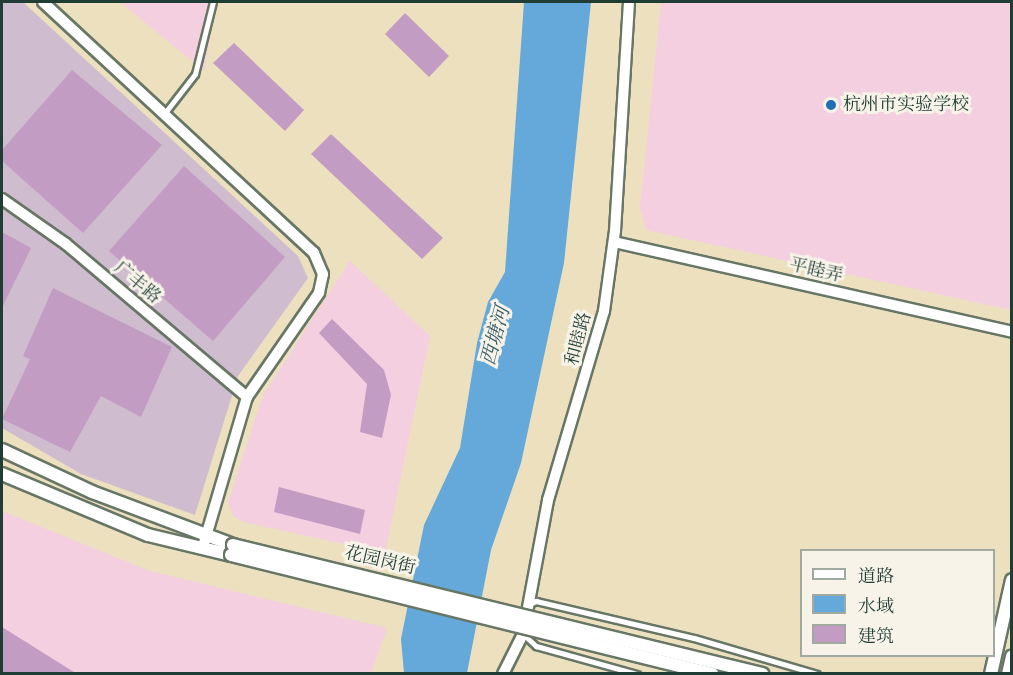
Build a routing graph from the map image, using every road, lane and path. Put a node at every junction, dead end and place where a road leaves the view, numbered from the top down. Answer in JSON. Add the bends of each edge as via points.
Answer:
{"nodes":[{"id":1,"x":43,"y":2,"type":"edge"},
{"id":2,"x":213,"y":2,"type":"edge"},
{"id":3,"x":629,"y":2,"type":"edge"},
{"id":4,"x":164,"y":114,"type":"junction"},
{"id":5,"x":2,"y":199,"type":"edge"},
{"id":6,"x":614,"y":242,"type":"junction"},
{"id":7,"x":1011,"y":332,"type":"edge"},
{"id":8,"x":247,"y":397,"type":"junction"},
{"id":9,"x":2,"y":450,"type":"edge"},
{"id":10,"x":2,"y":474,"type":"edge"},
{"id":11,"x":206,"y":535,"type":"junction"},
{"id":12,"x":203,"y":549,"type":"junction"},
{"id":13,"x":232,"y":550,"type":"junction"},
{"id":14,"x":1011,"y":580,"type":"edge"},
{"id":15,"x":526,"y":605,"type":"junction"},
{"id":16,"x":523,"y":634,"type":"junction"},
{"id":17,"x":995,"y":655,"type":"edge"},
{"id":18,"x":1011,"y":656,"type":"edge"},
{"id":19,"x":995,"y":657,"type":"edge"},
{"id":20,"x":503,"y":674,"type":"edge"},
{"id":21,"x":637,"y":674,"type":"edge"},
{"id":22,"x":713,"y":674,"type":"edge"},
{"id":23,"x":762,"y":674,"type":"edge"},
{"id":24,"x":817,"y":674,"type":"edge"},
{"id":25,"x":991,"y":674,"type":"edge"},
{"id":26,"x":1008,"y":674,"type":"edge"}],
"edges":[{"from":1,"to":4,"type":"street"},
{"from":2,"to":4,"type":"lane","via":[[195,74]]},
{"from":3,"to":6,"type":"street","name":"和睦路"},
{"from":4,"to":8,"type":"street","via":[[314,253],[323,274],[319,293]]},
{"from":5,"to":8,"type":"street","name":"广丰路","via":[[66,244]]},
{"from":6,"to":7,"type":"street","name":"平睦弄"},
{"from":6,"to":15,"type":"street","name":"和睦路","via":[[604,311],[548,500]]},
{"from":8,"to":11,"type":"street"},
{"from":9,"to":11,"type":"street","name":"花园岗街","via":[[92,492]]},
{"from":10,"to":12,"type":"street","name":"花园岗街","via":[[77,508]]},
{"from":11,"to":12,"type":"street"},
{"from":11,"to":13,"type":"street","name":"花园岗街"},
{"from":12,"to":13,"type":"street","name":"花园岗街"},
{"from":13,"to":22,"type":"street","name":"花园岗街","bridge":true},
{"from":13,"to":23,"type":"street","name":"花园岗街","bridge":true},
{"from":14,"to":17,"type":"street"},
{"from":15,"to":16,"type":"street","name":"和睦路"},
{"from":15,"to":24,"type":"lane","via":[[536,601]]},
{"from":16,"to":20,"type":"street","name":"和睦路"},
{"from":16,"to":21,"type":"lane","via":[[536,646]]},
{"from":18,"to":26,"type":"street"},
{"from":19,"to":25,"type":"street"}]}
